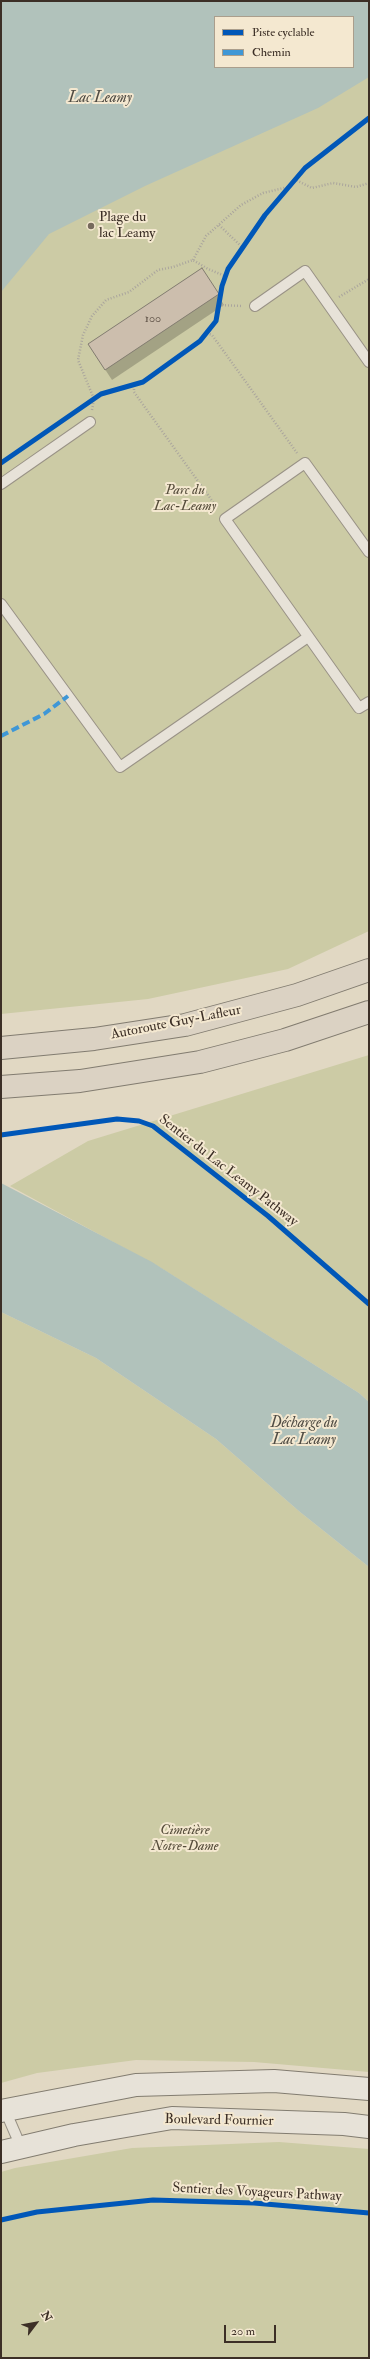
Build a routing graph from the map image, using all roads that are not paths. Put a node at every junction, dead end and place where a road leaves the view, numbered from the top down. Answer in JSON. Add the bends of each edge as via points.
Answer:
{"nodes":[{"id":1,"x":255,"y":306,"type":"road end"},
{"id":2,"x":369,"y":362,"type":"edge"},
{"id":3,"x":90,"y":422,"type":"road end"},
{"id":4,"x":1,"y":484,"type":"edge"},
{"id":5,"x":369,"y":552,"type":"edge"},
{"id":6,"x":1,"y":604,"type":"edge"},
{"id":7,"x":308,"y":637,"type":"junction"},
{"id":8,"x":369,"y":702,"type":"edge"},
{"id":9,"x":369,"y":970,"type":"edge"},
{"id":10,"x":369,"y":1012,"type":"edge"},
{"id":11,"x":1,"y":1048,"type":"edge"},
{"id":12,"x":1,"y":1087,"type":"edge"},
{"id":13,"x":369,"y":2089,"type":"edge"},
{"id":14,"x":3,"y":2111,"type":"edge"},
{"id":15,"x":369,"y":2126,"type":"edge"},
{"id":16,"x":11,"y":2150,"type":"edge"}],
"edges":[{"from":1,"to":2,"type":"lane","via":[[305,271]]},
{"from":3,"to":4,"type":"lane"},
{"from":5,"to":7,"type":"lane","via":[[304,463],[225,519]]},
{"from":6,"to":7,"type":"lane","via":[[120,767]]},
{"from":7,"to":8,"type":"lane","via":[[359,708]]},
{"from":9,"to":11,"type":"highway","name":"Autoroute Guy-Lafleur","via":[[278,1000],[185,1025],[94,1039]]},
{"from":10,"to":12,"type":"highway","via":[[285,1040],[200,1062],[80,1081]]},
{"from":13,"to":14,"type":"main road","via":[[274,2081],[136,2085]]},
{"from":14,"to":16,"type":"lane"},
{"from":15,"to":16,"type":"main road","name":"Boulevard Fournier","via":[[172,2118],[74,2135]]}]}
